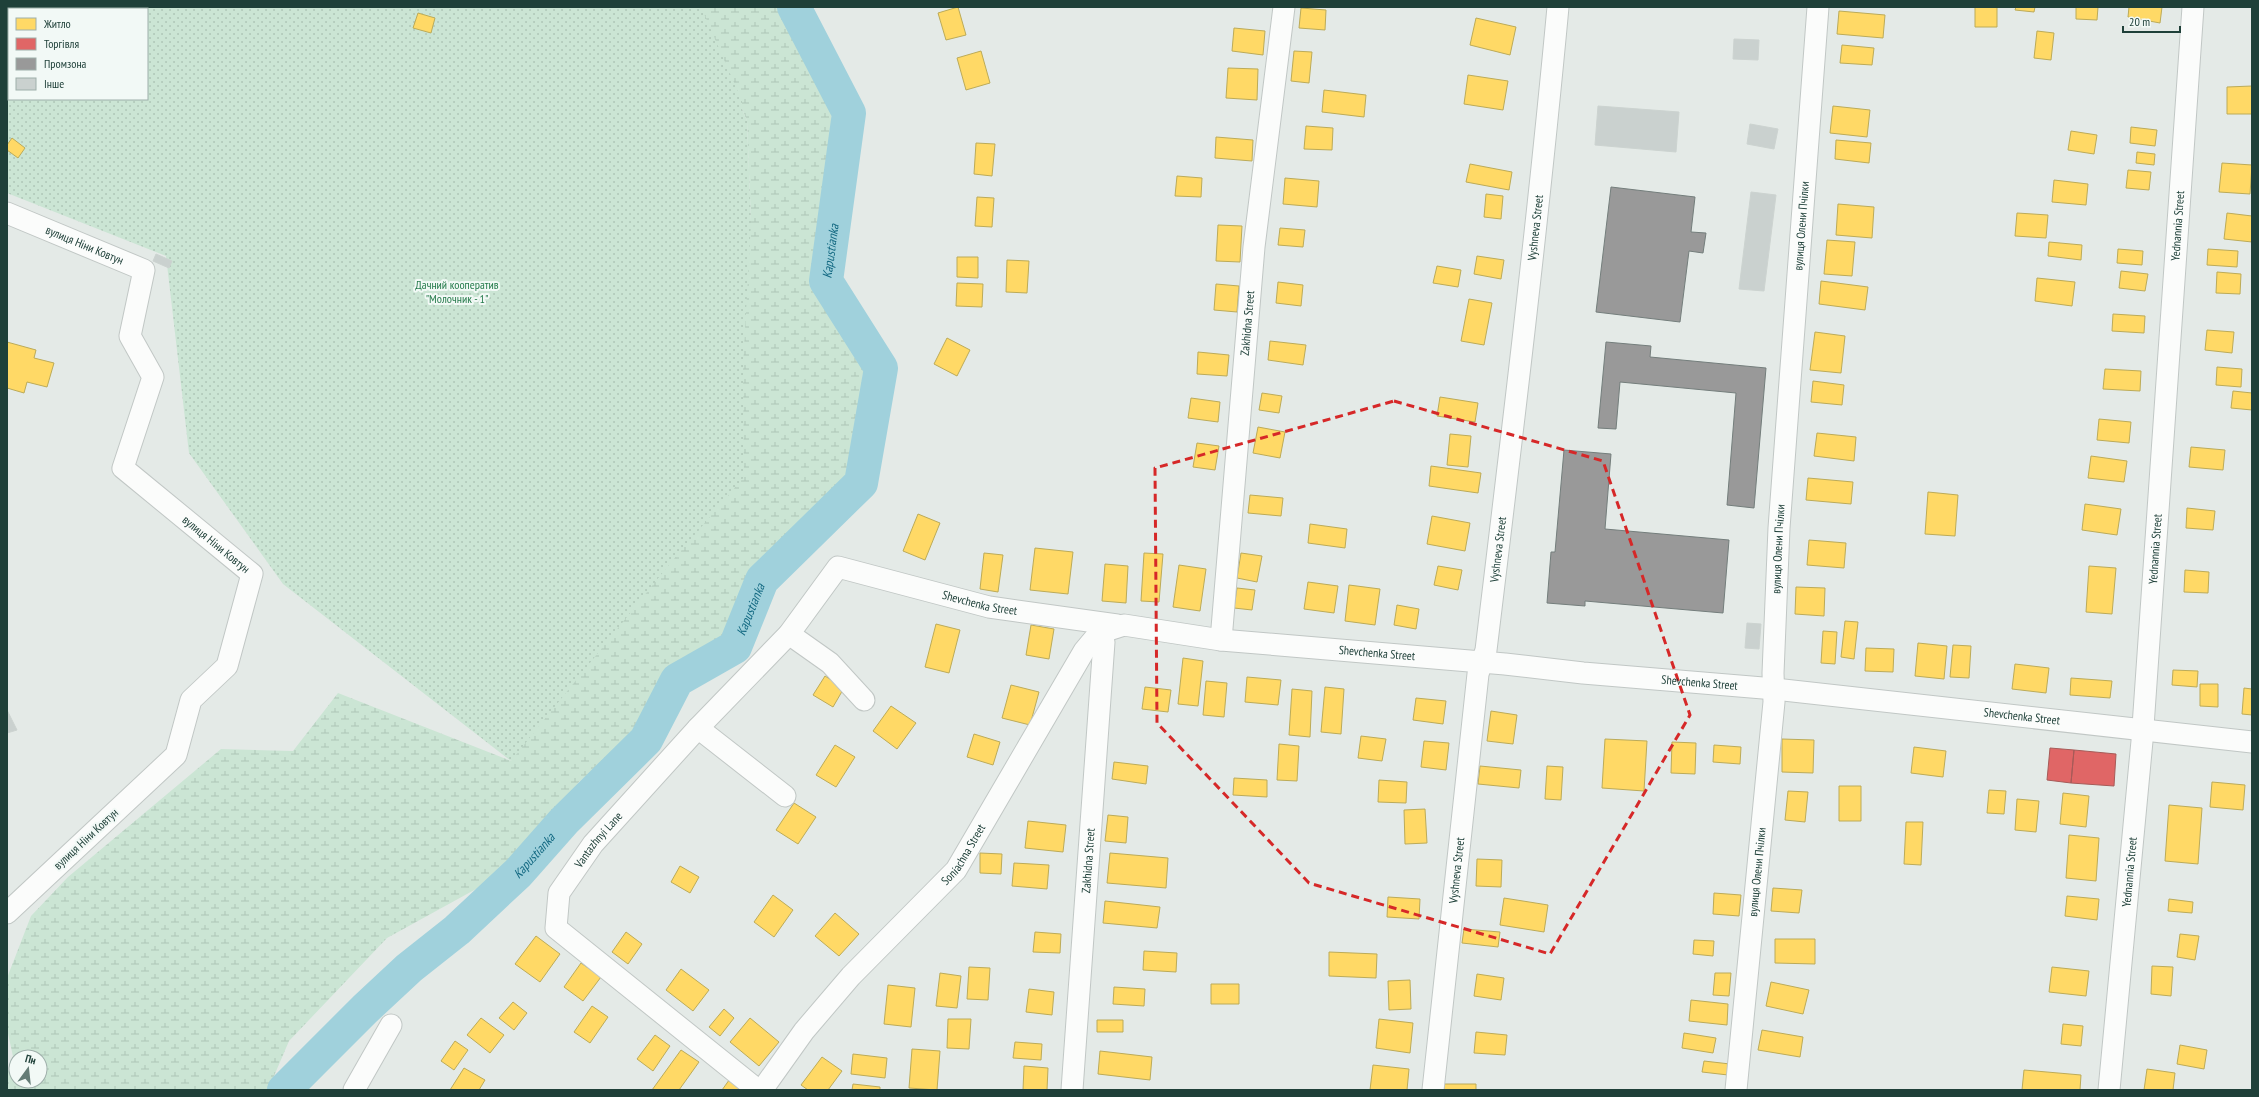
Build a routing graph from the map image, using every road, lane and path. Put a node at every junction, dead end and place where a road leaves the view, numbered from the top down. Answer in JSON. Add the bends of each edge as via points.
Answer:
{"nodes":[{"id":1,"x":1284,"y":7,"type":"edge"},
{"id":2,"x":1558,"y":7,"type":"edge"},
{"id":3,"x":1818,"y":7,"type":"edge"},
{"id":4,"x":2193,"y":7,"type":"edge"},
{"id":5,"x":7,"y":213,"type":"edge"},
{"id":6,"x":838,"y":567,"type":"joint"},
{"id":7,"x":1124,"y":625,"type":"junction"},
{"id":8,"x":1099,"y":633,"type":"junction"},
{"id":9,"x":789,"y":634,"type":"junction"},
{"id":10,"x":1221,"y":640,"type":"junction"},
{"id":11,"x":1482,"y":662,"type":"junction"},
{"id":12,"x":1775,"y":689,"type":"junction"},
{"id":13,"x":864,"y":700,"type":"dead end"},
{"id":14,"x":698,"y":728,"type":"junction"},
{"id":15,"x":2143,"y":730,"type":"junction"},
{"id":16,"x":2252,"y":742,"type":"edge"},
{"id":17,"x":785,"y":796,"type":"dead end"},
{"id":18,"x":7,"y":913,"type":"edge"},
{"id":19,"x":391,"y":1025,"type":"dead end"},
{"id":20,"x":354,"y":1090,"type":"edge"},
{"id":21,"x":761,"y":1090,"type":"edge"},
{"id":22,"x":1072,"y":1090,"type":"edge"},
{"id":23,"x":1433,"y":1090,"type":"edge"},
{"id":24,"x":1736,"y":1090,"type":"edge"},
{"id":25,"x":2109,"y":1090,"type":"edge"}],
"edges":[{"from":1,"to":10,"type":"street","name":"Zakhidna Street","via":[[1254,247]]},
{"from":2,"to":11,"type":"street","name":"Vyshneva Street","via":[[1513,434],[1486,650]]},
{"from":3,"to":12,"type":"street","name":"вулиця Олени Пчілки","via":[[1779,528],[1773,674]]},
{"from":4,"to":15,"type":"street","name":"Yednannia Street"},
{"from":5,"to":18,"type":"street","name":"вулиця Ніни Ковтун","via":[[144,270],[130,336],[154,377],[123,468],[252,574],[227,666],[191,700],[176,755]]},
{"from":6,"to":7,"type":"street","name":"Shevchenka Street","via":[[989,607]]},
{"from":6,"to":9,"type":"street","name":"Vantazhnyi Lane"},
{"from":7,"to":8,"type":"street"},
{"from":7,"to":10,"type":"street","name":"Shevchenka Street"},
{"from":8,"to":21,"type":"street","name":"Soniachna Street","via":[[1084,651],[956,870],[851,976],[804,1031]]},
{"from":8,"to":22,"type":"street","name":"Zakhidna Street","via":[[1104,642]]},
{"from":9,"to":13,"type":"street","via":[[830,662]]},
{"from":9,"to":14,"type":"street","name":"Vantazhnyi Lane"},
{"from":10,"to":11,"type":"street","name":"Shevchenka Street"},
{"from":11,"to":12,"type":"street","name":"Shevchenka Street"},
{"from":11,"to":23,"type":"street","name":"Vyshneva Street","via":[[1478,674]]},
{"from":12,"to":15,"type":"street","name":"Shevchenka Street"},
{"from":12,"to":24,"type":"street","name":"вулиця Олени Пчілки"},
{"from":14,"to":17,"type":"street"},
{"from":14,"to":21,"type":"street","name":"Vantazhnyi Lane","via":[[592,844],[558,893],[556,928]]},
{"from":15,"to":16,"type":"street","name":"Shevchenka Street"},
{"from":15,"to":25,"type":"street","name":"Yednannia Street"},
{"from":19,"to":20,"type":"street"}]}
